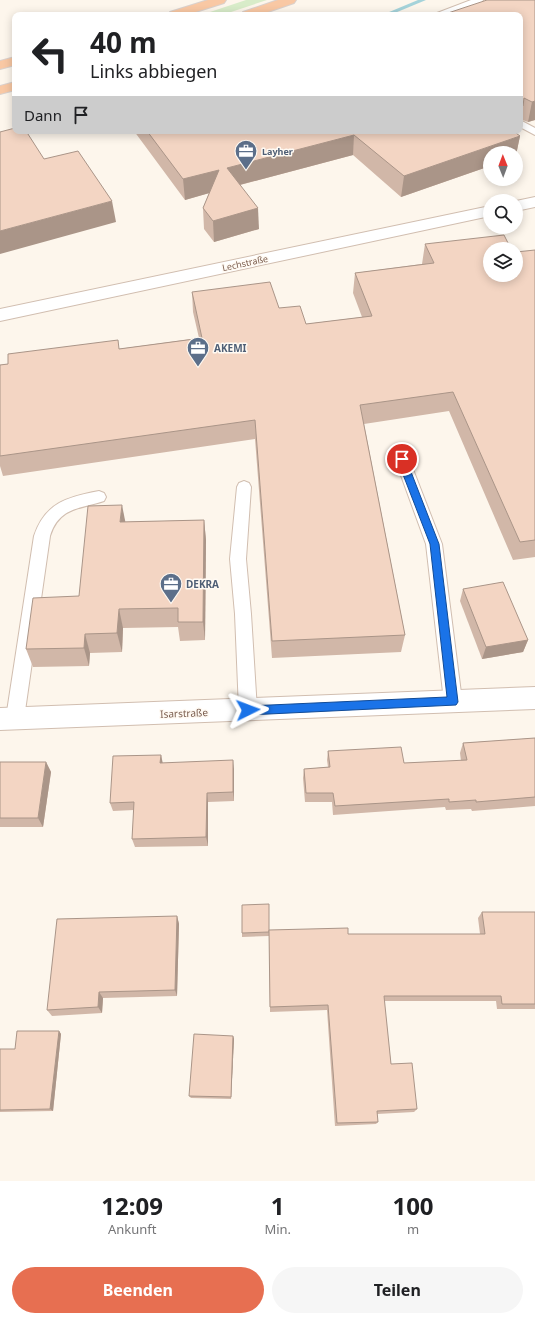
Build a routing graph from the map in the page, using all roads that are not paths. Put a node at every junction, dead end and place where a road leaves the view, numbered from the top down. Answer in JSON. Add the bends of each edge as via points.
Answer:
{"nodes":[{"id":1,"x":220,"y":0,"type":"edge"},
{"id":2,"x":290,"y":0,"type":"edge"},
{"id":3,"x":479,"y":0,"type":"edge"},
{"id":4,"x":183,"y":12,"type":"edge"},
{"id":5,"x":256,"y":12,"type":"edge"},
{"id":6,"x":448,"y":12,"type":"edge"},
{"id":7,"x":12,"y":62,"type":"edge"},
{"id":8,"x":0,"y":65,"type":"edge"},
{"id":9,"x":12,"y":87,"type":"edge"},
{"id":10,"x":0,"y":90,"type":"edge"},
{"id":11,"x":523,"y":125,"type":"edge"},
{"id":12,"x":535,"y":132,"type":"edge"},
{"id":13,"x":535,"y":202,"type":"edge"},
{"id":14,"x":523,"y":205,"type":"edge"},
{"id":15,"x":483,"y":212,"type":"edge"},
{"id":16,"x":0,"y":315,"type":"edge"},
{"id":17,"x":402,"y":459,"type":"dead end"},
{"id":18,"x":244,"y":487,"type":"dead end"},
{"id":19,"x":99,"y":497,"type":"dead end"},
{"id":20,"x":535,"y":698,"type":"edge"},
{"id":21,"x":453,"y":702,"type":"junction"},
{"id":22,"x":248,"y":710,"type":"junction"},
{"id":23,"x":7,"y":719,"type":"edge"}],
"edges":[{"from":1,"to":4,"type":"highway"},
{"from":2,"to":5,"type":"highway"},
{"from":3,"to":6,"type":"lane"},
{"from":7,"to":8,"type":"highway"},
{"from":9,"to":10,"type":"highway"},
{"from":11,"to":12,"type":"lane"},
{"from":13,"to":14,"type":"street"},
{"from":15,"to":16,"type":"street","name":"Lechstraße"},
{"from":17,"to":21,"type":"lane","via":[[434,544]]},
{"from":18,"to":22,"type":"lane","via":[[238,558]]},
{"from":19,"to":23,"type":"lane","via":[[79,500],[63,507],[50,519],[42,536]]},
{"from":20,"to":21,"type":"street","name":"Isarstraße"},
{"from":21,"to":22,"type":"street","name":"Isarstraße"},
{"from":22,"to":23,"type":"street","name":"Isarstraße"}]}
